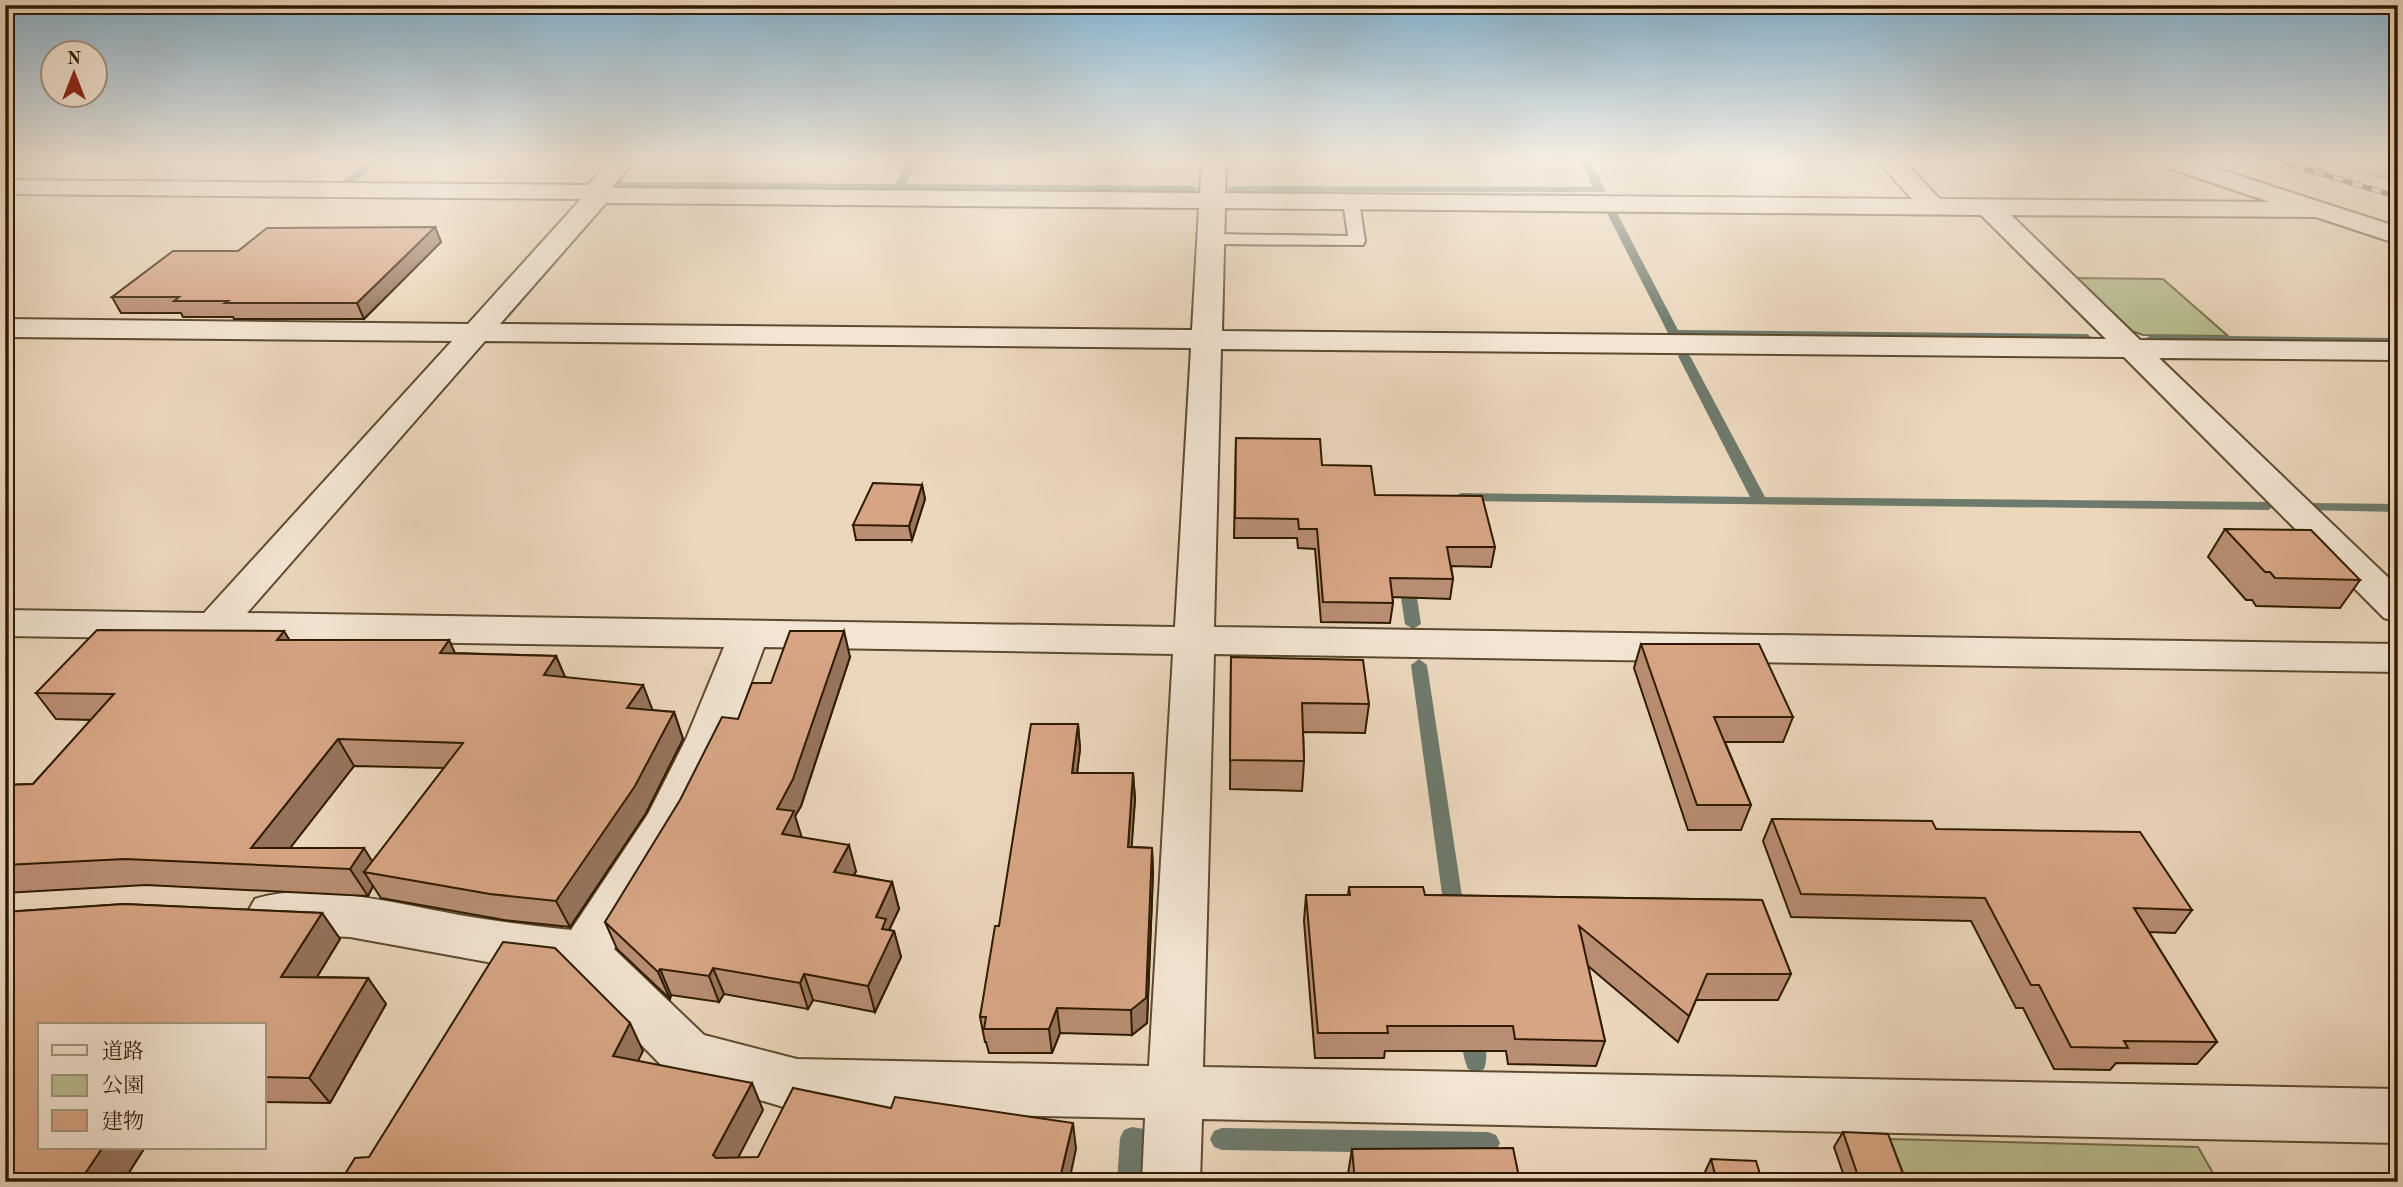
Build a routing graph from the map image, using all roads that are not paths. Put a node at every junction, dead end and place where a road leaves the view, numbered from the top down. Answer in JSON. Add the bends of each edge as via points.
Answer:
{"nodes":[{"id":1,"x":578,"y":215,"type":"edge"},
{"id":2,"x":1211,"y":215,"type":"edge"},
{"id":3,"x":1353,"y":215,"type":"edge"},
{"id":4,"x":1997,"y":215,"type":"edge"},
{"id":5,"x":2333,"y":215,"type":"edge"},
{"id":6,"x":2398,"y":236,"type":"edge"},
{"id":7,"x":1210,"y":239,"type":"junction"},
{"id":8,"x":5,"y":328,"type":"edge"},
{"id":9,"x":476,"y":332,"type":"junction"},
{"id":10,"x":1206,"y":339,"type":"junction"},
{"id":11,"x":2132,"y":348,"type":"junction"},
{"id":12,"x":2398,"y":351,"type":"edge"},
{"id":13,"x":2398,"y":609,"type":"edge"},
{"id":14,"x":5,"y":622,"type":"edge"},
{"id":15,"x":215,"y":625,"type":"junction"},
{"id":16,"x":749,"y":633,"type":"junction"},
{"id":17,"x":1191,"y":639,"type":"junction"},
{"id":18,"x":2398,"y":658,"type":"edge"},
{"id":19,"x":228,"y":911,"type":"edge"},
{"id":20,"x":504,"y":944,"type":"junction"},
{"id":21,"x":584,"y":953,"type":"junction"},
{"id":22,"x":476,"y":989,"type":"edge"},
{"id":23,"x":1174,"y":1093,"type":"junction"},
{"id":24,"x":2398,"y":1116,"type":"edge"},
{"id":25,"x":1171,"y":1182,"type":"edge"}],
"edges":[{"from":1,"to":9,"type":"street"},
{"from":2,"to":7,"type":"street"},
{"from":3,"to":7,"type":"lane","via":[[1357,241]]},
{"from":4,"to":11,"type":"street"},
{"from":5,"to":6,"type":"street"},
{"from":7,"to":10,"type":"street"},
{"from":8,"to":9,"type":"street"},
{"from":9,"to":10,"type":"street"},
{"from":9,"to":15,"type":"street"},
{"from":10,"to":11,"type":"street"},
{"from":10,"to":17,"type":"street"},
{"from":11,"to":12,"type":"street"},
{"from":11,"to":13,"type":"street"},
{"from":14,"to":15,"type":"street"},
{"from":15,"to":16,"type":"street"},
{"from":16,"to":17,"type":"street"},
{"from":16,"to":21,"type":"street","via":[[708,739],[665,825]]},
{"from":17,"to":18,"type":"street"},
{"from":17,"to":23,"type":"street"},
{"from":19,"to":20,"type":"street","via":[[350,916]]},
{"from":20,"to":21,"type":"street"},
{"from":20,"to":22,"type":"street"},
{"from":21,"to":23,"type":"street","via":[[688,1056],[787,1103]]},
{"from":23,"to":24,"type":"street"},
{"from":23,"to":25,"type":"street"}]}
